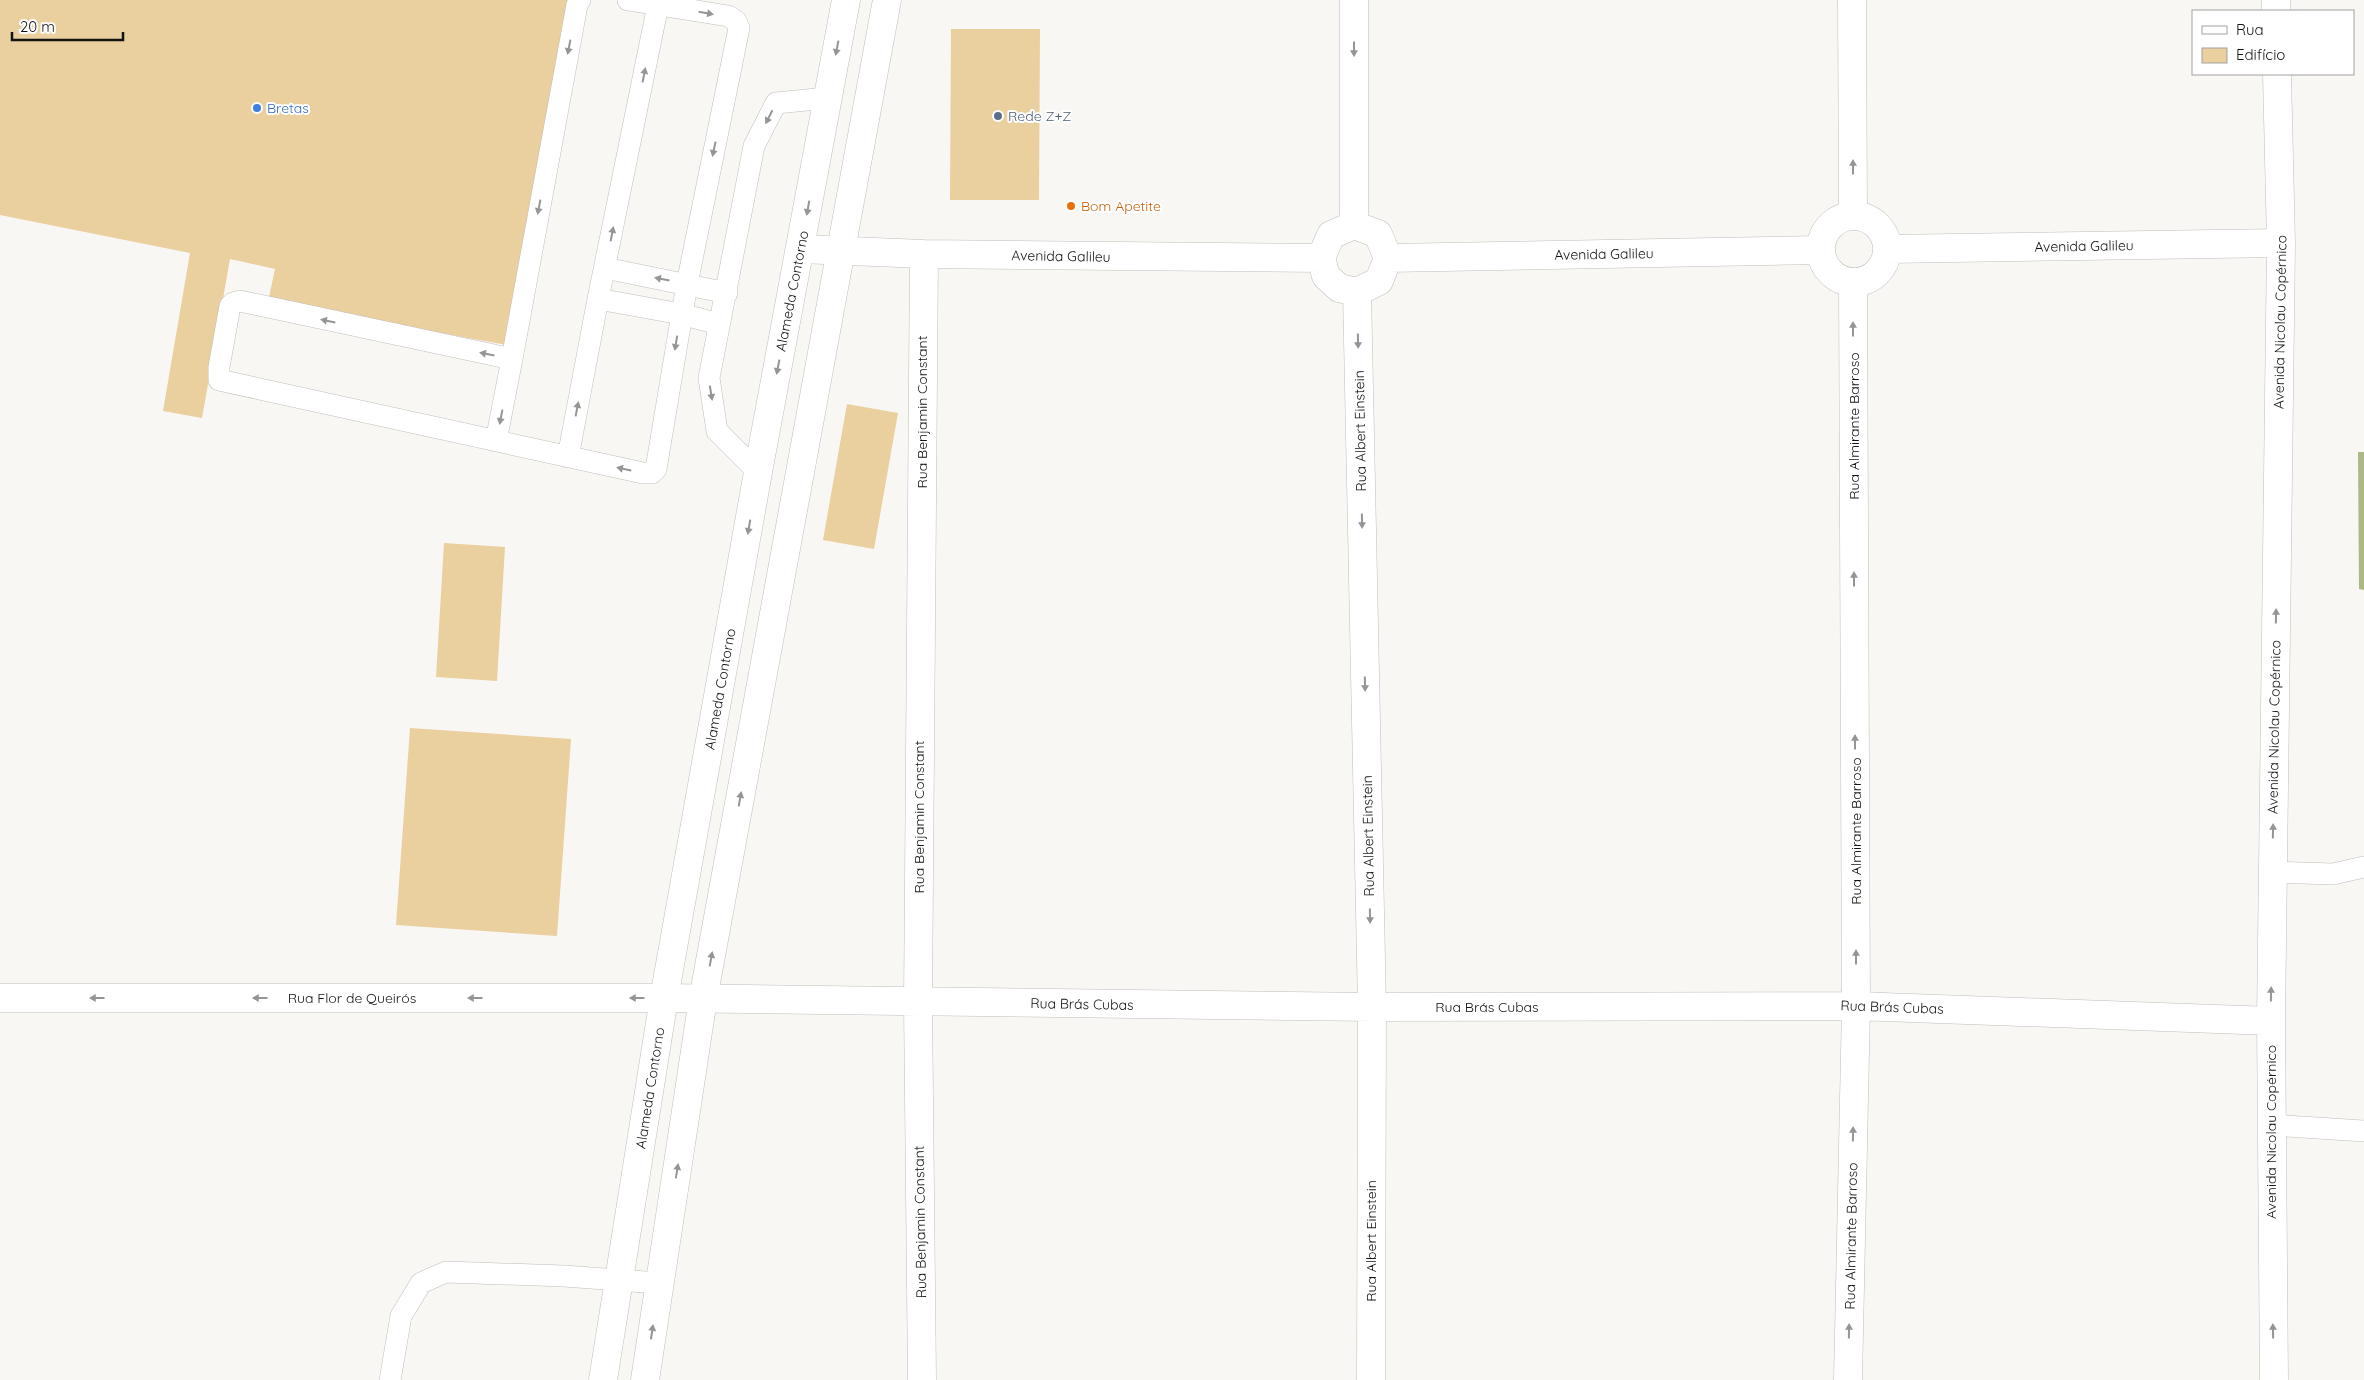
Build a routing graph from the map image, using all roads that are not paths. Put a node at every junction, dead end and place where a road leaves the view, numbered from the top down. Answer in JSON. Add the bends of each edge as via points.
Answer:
{"nodes":[{"id":1,"x":580,"y":0,"type":"edge"},
{"id":2,"x":628,"y":0,"type":"edge"},
{"id":3,"x":846,"y":0,"type":"edge"},
{"id":4,"x":887,"y":0,"type":"edge"},
{"id":5,"x":1354,"y":0,"type":"edge"},
{"id":6,"x":1852,"y":0,"type":"edge"},
{"id":7,"x":658,"y":5,"type":"junction"},
{"id":8,"x":2277,"y":75,"type":"edge"},
{"id":9,"x":827,"y":98,"type":"junction"},
{"id":10,"x":1853,"y":215,"type":"junction"},
{"id":11,"x":1354,"y":226,"type":"junction"},
{"id":12,"x":2281,"y":243,"type":"junction"},
{"id":13,"x":800,"y":249,"type":"junction"},
{"id":14,"x":1888,"y":249,"type":"junction"},
{"id":15,"x":1820,"y":250,"type":"junction"},
{"id":16,"x":840,"y":251,"type":"junction"},
{"id":17,"x":924,"y":254,"type":"junction"},
{"id":18,"x":1321,"y":258,"type":"junction"},
{"id":19,"x":1388,"y":258,"type":"junction"},
{"id":20,"x":605,"y":268,"type":"junction"},
{"id":21,"x":1853,"y":283,"type":"junction"},
{"id":22,"x":687,"y":284,"type":"junction"},
{"id":23,"x":1357,"y":292,"type":"junction"},
{"id":24,"x":727,"y":293,"type":"junction"},
{"id":25,"x":598,"y":299,"type":"junction"},
{"id":26,"x":681,"y":314,"type":"junction"},
{"id":27,"x":719,"y":324,"type":"junction"},
{"id":28,"x":512,"y":359,"type":"junction"},
{"id":29,"x":496,"y":441,"type":"junction"},
{"id":30,"x":568,"y":457,"type":"junction"},
{"id":31,"x":758,"y":472,"type":"junction"},
{"id":32,"x":2364,"y":867,"type":"edge"},
{"id":33,"x":2272,"y":872,"type":"junction"},
{"id":34,"x":0,"y":998,"type":"edge"},
{"id":35,"x":664,"y":998,"type":"junction"},
{"id":36,"x":703,"y":999,"type":"junction"},
{"id":37,"x":918,"y":1003,"type":"junction"},
{"id":38,"x":1856,"y":1006,"type":"junction"},
{"id":39,"x":1372,"y":1007,"type":"junction"},
{"id":40,"x":2271,"y":1021,"type":"junction"},
{"id":41,"x":2271,"y":1125,"type":"junction"},
{"id":42,"x":2364,"y":1131,"type":"edge"},
{"id":43,"x":620,"y":1279,"type":"junction"},
{"id":44,"x":659,"y":1283,"type":"junction"},
{"id":45,"x":390,"y":1380,"type":"edge"},
{"id":46,"x":604,"y":1380,"type":"edge"},
{"id":47,"x":645,"y":1380,"type":"edge"},
{"id":48,"x":922,"y":1380,"type":"edge"},
{"id":49,"x":1371,"y":1380,"type":"edge"},
{"id":50,"x":1848,"y":1380,"type":"edge"},
{"id":51,"x":2274,"y":1380,"type":"edge"}],
"edges":[{"from":1,"to":28,"type":"lane","one_way":true},
{"from":2,"to":7,"type":"lane"},
{"from":3,"to":9,"type":"street","name":"Alameda Contorno","one_way":true},
{"from":4,"to":16,"type":"street"},
{"from":5,"to":11,"type":"street","one_way":true},
{"from":10,"to":6,"type":"street","one_way":true},
{"from":20,"to":7,"type":"lane","one_way":true},
{"from":7,"to":22,"type":"lane","one_way":true,"via":[[728,16],[736,21],[739,28]]},
{"from":8,"to":12,"type":"street","name":"Avenida Nicolau Copérnico"},
{"from":9,"to":13,"type":"street","name":"Alameda Contorno","one_way":true},
{"from":9,"to":24,"type":"lane","one_way":true,"via":[[776,104],[754,146]]},
{"from":10,"to":14,"type":"street","via":[[1870,220],[1883,232]]},
{"from":10,"to":15,"type":"street","via":[[1837,220],[1825,233]]},
{"from":11,"to":18,"type":"street","via":[[1331,235]]},
{"from":11,"to":19,"type":"street","via":[[1378,234]]},
{"from":12,"to":14,"type":"street","name":"Avenida Galileu"},
{"from":33,"to":12,"type":"street","name":"Avenida Nicolau Copérnico","one_way":true},
{"from":13,"to":16,"type":"street","name":"Avenida Galileu"},
{"from":13,"to":31,"type":"street","name":"Alameda Contorno","one_way":true},
{"from":14,"to":21,"type":"street","via":[[1883,266],[1871,279]]},
{"from":15,"to":19,"type":"street","name":"Avenida Galileu"},
{"from":15,"to":21,"type":"street","via":[[1830,273]]},
{"from":16,"to":17,"type":"street","name":"Avenida Galileu"},
{"from":36,"to":16,"type":"street","one_way":true},
{"from":17,"to":18,"type":"street","name":"Avenida Galileu"},
{"from":17,"to":37,"type":"street","name":"Rua Benjamin Constant"},
{"from":18,"to":23,"type":"street","via":[[1326,276],[1339,288]]},
{"from":19,"to":23,"type":"street","via":[[1379,281]]},
{"from":22,"to":20,"type":"lane","one_way":true},
{"from":20,"to":25,"type":"lane"},
{"from":38,"to":21,"type":"street","name":"Rua Almirante Barroso","one_way":true},
{"from":22,"to":24,"type":"lane"},
{"from":22,"to":26,"type":"lane"},
{"from":23,"to":39,"type":"street","name":"Rua Albert Einstein","one_way":true},
{"from":24,"to":27,"type":"lane"},
{"from":25,"to":26,"type":"lane"},
{"from":30,"to":25,"type":"lane","one_way":true},
{"from":26,"to":27,"type":"lane"},
{"from":26,"to":30,"type":"lane","one_way":true,"via":[[656,469],[643,474]]},
{"from":27,"to":31,"type":"lane","one_way":true,"via":[[708,378],[717,431]]},
{"from":28,"to":29,"type":"lane","one_way":true},
{"from":28,"to":29,"type":"lane","one_way":true,"via":[[240,301],[230,306],[219,380]]},
{"from":29,"to":30,"type":"lane"},
{"from":31,"to":35,"type":"street","name":"Alameda Contorno","one_way":true},
{"from":32,"to":33,"type":"lane","via":[[2333,874]]},
{"from":40,"to":33,"type":"street","name":"Avenida Nicolau Copérnico","one_way":true},
{"from":35,"to":34,"type":"street","name":"Rua Flor de Queirós","one_way":true},
{"from":35,"to":36,"type":"street","name":"Rua Flor de Queirós"},
{"from":35,"to":43,"type":"street","name":"Alameda Contorno"},
{"from":36,"to":37,"type":"street","name":"Rua Brás Cubas"},
{"from":44,"to":36,"type":"street","one_way":true},
{"from":37,"to":39,"type":"street","name":"Rua Brás Cubas"},
{"from":37,"to":48,"type":"street","name":"Rua Benjamin Constant"},
{"from":38,"to":39,"type":"street","name":"Rua Brás Cubas"},
{"from":38,"to":40,"type":"street","name":"Rua Brás Cubas"},
{"from":50,"to":38,"type":"street","name":"Rua Almirante Barroso","one_way":true},
{"from":39,"to":49,"type":"street","name":"Rua Albert Einstein"},
{"from":40,"to":41,"type":"street","name":"Avenida Nicolau Copérnico"},
{"from":41,"to":42,"type":"lane"},
{"from":51,"to":41,"type":"street","name":"Avenida Nicolau Copérnico","one_way":true},
{"from":43,"to":44,"type":"lane"},
{"from":43,"to":45,"type":"lane","via":[[446,1272],[421,1282],[401,1316]]},
{"from":43,"to":46,"type":"street","name":"Alameda Contorno"},
{"from":47,"to":44,"type":"street","one_way":true}]}
